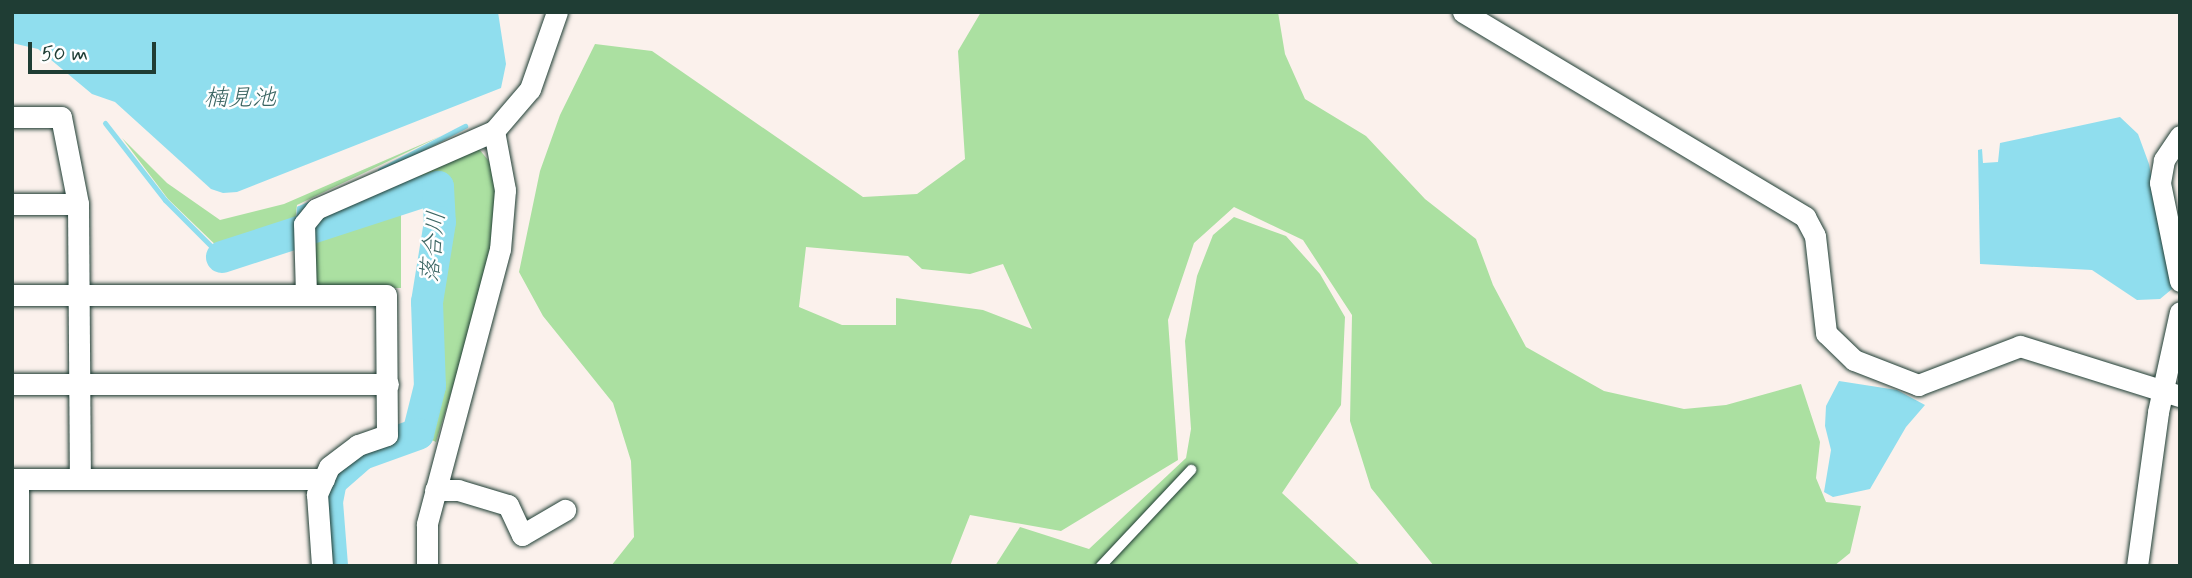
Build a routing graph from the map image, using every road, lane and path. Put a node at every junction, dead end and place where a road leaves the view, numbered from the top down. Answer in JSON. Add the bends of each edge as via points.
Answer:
{"nodes":[{"id":1,"x":557,"y":12,"type":"edge"},
{"id":2,"x":1463,"y":12,"type":"edge"},
{"id":3,"x":12,"y":117,"type":"edge"},
{"id":4,"x":494,"y":131,"type":"junction"},
{"id":5,"x":2180,"y":136,"type":"edge"},
{"id":6,"x":12,"y":204,"type":"edge"},
{"id":7,"x":78,"y":204,"type":"junction"},
{"id":8,"x":2180,"y":281,"type":"edge"},
{"id":9,"x":12,"y":295,"type":"edge"},
{"id":10,"x":79,"y":295,"type":"junction"},
{"id":11,"x":306,"y":295,"type":"junction"},
{"id":12,"x":2180,"y":312,"type":"edge"},
{"id":13,"x":12,"y":384,"type":"edge"},
{"id":14,"x":79,"y":384,"type":"junction"},
{"id":15,"x":388,"y":384,"type":"junction"},
{"id":16,"x":2171,"y":393,"type":"edge"},
{"id":17,"x":1191,"y":470,"type":"dead end"},
{"id":18,"x":15,"y":479,"type":"edge"},
{"id":19,"x":80,"y":479,"type":"junction"},
{"id":20,"x":324,"y":479,"type":"junction"},
{"id":21,"x":435,"y":490,"type":"junction"},
{"id":22,"x":565,"y":510,"type":"dead end"},
{"id":23,"x":18,"y":566,"type":"edge"},
{"id":24,"x":322,"y":566,"type":"edge"},
{"id":25,"x":427,"y":566,"type":"edge"},
{"id":26,"x":1101,"y":566,"type":"edge"},
{"id":27,"x":2137,"y":566,"type":"edge"}],
"edges":[{"from":1,"to":4,"type":"street","via":[[530,89]]},
{"from":2,"to":16,"type":"street","via":[[1805,217],[1815,236],[1826,333],[1854,360],[1918,385],[2020,346]]},
{"from":3,"to":7,"type":"street","via":[[61,117]]},
{"from":4,"to":11,"type":"street","via":[[316,209],[305,233]]},
{"from":4,"to":21,"type":"street","via":[[505,190],[500,249]]},
{"from":5,"to":8,"type":"street","via":[[2164,160],[2161,183]]},
{"from":6,"to":7,"type":"street"},
{"from":7,"to":10,"type":"street"},
{"from":9,"to":10,"type":"street"},
{"from":10,"to":11,"type":"street"},
{"from":10,"to":14,"type":"street"},
{"from":11,"to":15,"type":"street","via":[[386,295]]},
{"from":12,"to":16,"type":"street"},
{"from":13,"to":14,"type":"street"},
{"from":14,"to":15,"type":"street"},
{"from":14,"to":19,"type":"street"},
{"from":15,"to":20,"type":"street","via":[[387,435],[358,445],[329,467]]},
{"from":16,"to":27,"type":"street"},
{"from":17,"to":26,"type":"lane"},
{"from":18,"to":19,"type":"street"},
{"from":18,"to":23,"type":"street"},
{"from":19,"to":20,"type":"street"},
{"from":20,"to":24,"type":"street","via":[[317,494]]},
{"from":21,"to":22,"type":"street","via":[[458,490],[508,505],[522,535]]},
{"from":21,"to":25,"type":"street","via":[[427,524]]}]}
